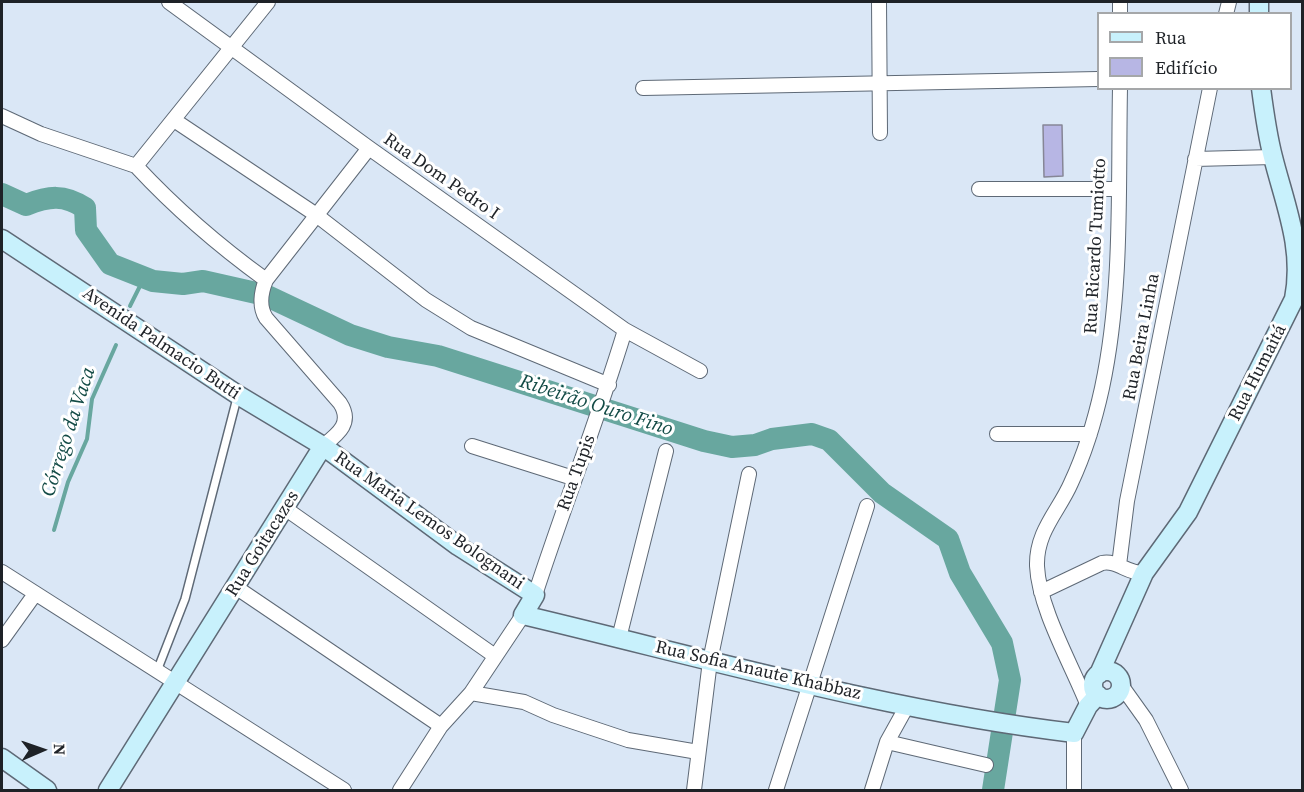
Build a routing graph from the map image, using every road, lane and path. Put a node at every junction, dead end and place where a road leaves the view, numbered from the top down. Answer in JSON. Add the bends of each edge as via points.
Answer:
{"nodes":[{"id":1,"x":169,"y":2,"type":"edge"},
{"id":2,"x":268,"y":2,"type":"edge"},
{"id":3,"x":879,"y":2,"type":"edge"},
{"id":4,"x":230,"y":47,"type":"junction"},
{"id":5,"x":1097,"y":79,"type":"edge"},
{"id":6,"x":879,"y":84,"type":"junction"},
{"id":7,"x":643,"y":88,"type":"dead end"},
{"id":8,"x":1120,"y":90,"type":"edge"},
{"id":9,"x":1210,"y":90,"type":"edge"},
{"id":10,"x":1261,"y":90,"type":"edge"},
{"id":11,"x":2,"y":118,"type":"edge"},
{"id":12,"x":174,"y":120,"type":"junction"},
{"id":13,"x":880,"y":133,"type":"dead end"},
{"id":14,"x":369,"y":148,"type":"junction"},
{"id":15,"x":1273,"y":158,"type":"junction"},
{"id":16,"x":1195,"y":159,"type":"junction"},
{"id":17,"x":136,"y":166,"type":"junction"},
{"id":18,"x":979,"y":189,"type":"dead end"},
{"id":19,"x":1119,"y":189,"type":"junction"},
{"id":20,"x":315,"y":214,"type":"junction"},
{"id":21,"x":2,"y":239,"type":"edge"},
{"id":22,"x":1301,"y":280,"type":"edge"},
{"id":23,"x":265,"y":284,"type":"junction"},
{"id":24,"x":625,"y":330,"type":"junction"},
{"id":25,"x":700,"y":371,"type":"dead end"},
{"id":26,"x":607,"y":390,"type":"junction"},
{"id":27,"x":238,"y":395,"type":"junction"},
{"id":28,"x":998,"y":434,"type":"dead end"},
{"id":29,"x":1090,"y":434,"type":"junction"},
{"id":30,"x":323,"y":446,"type":"junction"},
{"id":31,"x":472,"y":446,"type":"dead end"},
{"id":32,"x":666,"y":451,"type":"dead end"},
{"id":33,"x":749,"y":474,"type":"dead end"},
{"id":34,"x":573,"y":478,"type":"junction"},
{"id":35,"x":867,"y":506,"type":"dead end"},
{"id":36,"x":286,"y":509,"type":"junction"},
{"id":37,"x":1119,"y":565,"type":"junction"},
{"id":38,"x":2,"y":572,"type":"edge"},
{"id":39,"x":1144,"y":573,"type":"junction"},
{"id":40,"x":237,"y":588,"type":"junction"},
{"id":41,"x":1041,"y":592,"type":"junction"},
{"id":42,"x":35,"y":594,"type":"junction"},
{"id":43,"x":535,"y":595,"type":"junction"},
{"id":44,"x":522,"y":615,"type":"junction"},
{"id":45,"x":1116,"y":635,"type":"junction"},
{"id":46,"x":619,"y":638,"type":"junction"},
{"id":47,"x":2,"y":640,"type":"edge"},
{"id":48,"x":495,"y":656,"type":"junction"},
{"id":49,"x":710,"y":661,"type":"junction"},
{"id":50,"x":157,"y":672,"type":"junction"},
{"id":51,"x":1099,"y":674,"type":"junction"},
{"id":52,"x":1120,"y":682,"type":"junction"},
{"id":53,"x":177,"y":684,"type":"junction"},
{"id":54,"x":812,"y":684,"type":"junction"},
{"id":55,"x":471,"y":693,"type":"junction"},
{"id":56,"x":1093,"y":701,"type":"junction"},
{"id":57,"x":907,"y":706,"type":"junction"},
{"id":58,"x":441,"y":726,"type":"junction"},
{"id":59,"x":1074,"y":733,"type":"junction"},
{"id":60,"x":887,"y":742,"type":"junction"},
{"id":61,"x":698,"y":752,"type":"junction"},
{"id":62,"x":2,"y":758,"type":"edge"},
{"id":63,"x":986,"y":765,"type":"dead end"},
{"id":64,"x":38,"y":787,"type":"edge"},
{"id":65,"x":108,"y":790,"type":"edge"},
{"id":66,"x":344,"y":790,"type":"edge"},
{"id":67,"x":400,"y":790,"type":"edge"},
{"id":68,"x":694,"y":790,"type":"edge"},
{"id":69,"x":776,"y":790,"type":"edge"},
{"id":70,"x":872,"y":790,"type":"edge"},
{"id":71,"x":1074,"y":790,"type":"edge"},
{"id":72,"x":1181,"y":790,"type":"edge"}],
"edges":[{"from":1,"to":4,"type":"street","name":"Rua Dom Pedro I"},
{"from":2,"to":4,"type":"street"},
{"from":3,"to":6,"type":"street"},
{"from":4,"to":12,"type":"street"},
{"from":4,"to":14,"type":"street","name":"Rua Dom Pedro I"},
{"from":5,"to":6,"type":"street"},
{"from":6,"to":7,"type":"street"},
{"from":6,"to":13,"type":"street"},
{"from":8,"to":19,"type":"street","name":"Rua Ricardo Tumiotto"},
{"from":9,"to":16,"type":"street","name":"Rua Beira Linha"},
{"from":10,"to":15,"type":"street","name":"Rua Humaitá"},
{"from":11,"to":17,"type":"street"},
{"from":12,"to":17,"type":"street"},
{"from":12,"to":20,"type":"street"},
{"from":14,"to":20,"type":"street"},
{"from":14,"to":24,"type":"street","name":"Rua Dom Pedro I"},
{"from":15,"to":16,"type":"street"},
{"from":15,"to":22,"type":"street","name":"Rua Humaitá","via":[[1291,212]]},
{"from":16,"to":37,"type":"street","name":"Rua Beira Linha","via":[[1127,501]]},
{"from":17,"to":23,"type":"street","via":[[167,200]]},
{"from":18,"to":19,"type":"street"},
{"from":19,"to":29,"type":"street","name":"Rua Ricardo Tumiotto","via":[[1112,331]]},
{"from":20,"to":23,"type":"street"},
{"from":20,"to":26,"type":"street","via":[[426,300],[471,328]]},
{"from":21,"to":27,"type":"street","name":"Avenida Palmacio Butti"},
{"from":22,"to":39,"type":"street","name":"Rua Humaitá","via":[[1206,479],[1188,512]]},
{"from":23,"to":30,"type":"street","name":"Rua Goitacazes","via":[[261,310],[344,409],[345,425]]},
{"from":24,"to":25,"type":"street","name":"Rua Dom Pedro I"},
{"from":24,"to":26,"type":"street","name":"Rua Tupis"},
{"from":26,"to":34,"type":"street","name":"Rua Tupis"},
{"from":27,"to":30,"type":"street","name":"Avenida Palmacio Butti"},
{"from":27,"to":50,"type":"lane","via":[[185,598]]},
{"from":28,"to":29,"type":"street"},
{"from":29,"to":41,"type":"street","name":"Rua Ricardo Tumiotto","via":[[1071,485],[1052,513],[1042,538],[1037,563]]},
{"from":30,"to":36,"type":"street","name":"Rua Goitacazes"},
{"from":30,"to":43,"type":"street","name":"Rua Maria Lemos Bolognani","via":[[458,546]]},
{"from":31,"to":34,"type":"street"},
{"from":32,"to":46,"type":"street"},
{"from":33,"to":49,"type":"street"},
{"from":34,"to":43,"type":"street","name":"Rua Tupis"},
{"from":35,"to":54,"type":"street"},
{"from":36,"to":40,"type":"street","name":"Rua Goitacazes"},
{"from":36,"to":48,"type":"street"},
{"from":37,"to":39,"type":"street","via":[[1134,573]]},
{"from":37,"to":41,"type":"street","via":[[1102,563]]},
{"from":38,"to":42,"type":"street"},
{"from":39,"to":45,"type":"street","name":"Rua Humaitá"},
{"from":40,"to":53,"type":"street","name":"Rua Goitacazes"},
{"from":40,"to":58,"type":"street"},
{"from":41,"to":56,"type":"street","name":"Rua Ricardo Tumiotto"},
{"from":42,"to":47,"type":"street"},
{"from":42,"to":50,"type":"street"},
{"from":43,"to":44,"type":"street","name":"Rua Tupis"},
{"from":44,"to":46,"type":"street","name":"Rua Sofia Anaute Khabbaz"},
{"from":44,"to":48,"type":"street"},
{"from":45,"to":51,"type":"street","name":"Rua Humaitá"},
{"from":45,"to":52,"type":"street","name":"Rua Humaitá"},
{"from":46,"to":49,"type":"street","name":"Rua Sofia Anaute Khabbaz"},
{"from":48,"to":55,"type":"street"},
{"from":49,"to":54,"type":"street","name":"Rua Sofia Anaute Khabbaz"},
{"from":49,"to":61,"type":"street"},
{"from":50,"to":53,"type":"street"},
{"from":51,"to":52,"type":"street","via":[[1111,672]]},
{"from":51,"to":56,"type":"street","name":"Rua Humaitá"},
{"from":52,"to":56,"type":"street","via":[[1115,696]]},
{"from":52,"to":72,"type":"street","via":[[1146,720]]},
{"from":53,"to":65,"type":"street","name":"Rua Goitacazes"},
{"from":53,"to":66,"type":"street"},
{"from":54,"to":57,"type":"street","name":"Rua Sofia Anaute Khabbaz"},
{"from":54,"to":69,"type":"street"},
{"from":55,"to":58,"type":"street"},
{"from":55,"to":61,"type":"street","via":[[524,702],[627,740]]},
{"from":56,"to":59,"type":"street"},
{"from":57,"to":59,"type":"street","name":"Rua Sofia Anaute Khabbaz"},
{"from":57,"to":60,"type":"street"},
{"from":58,"to":67,"type":"street"},
{"from":59,"to":71,"type":"street"},
{"from":60,"to":63,"type":"street"},
{"from":60,"to":70,"type":"street"},
{"from":61,"to":68,"type":"street"},
{"from":62,"to":64,"type":"street"}]}
